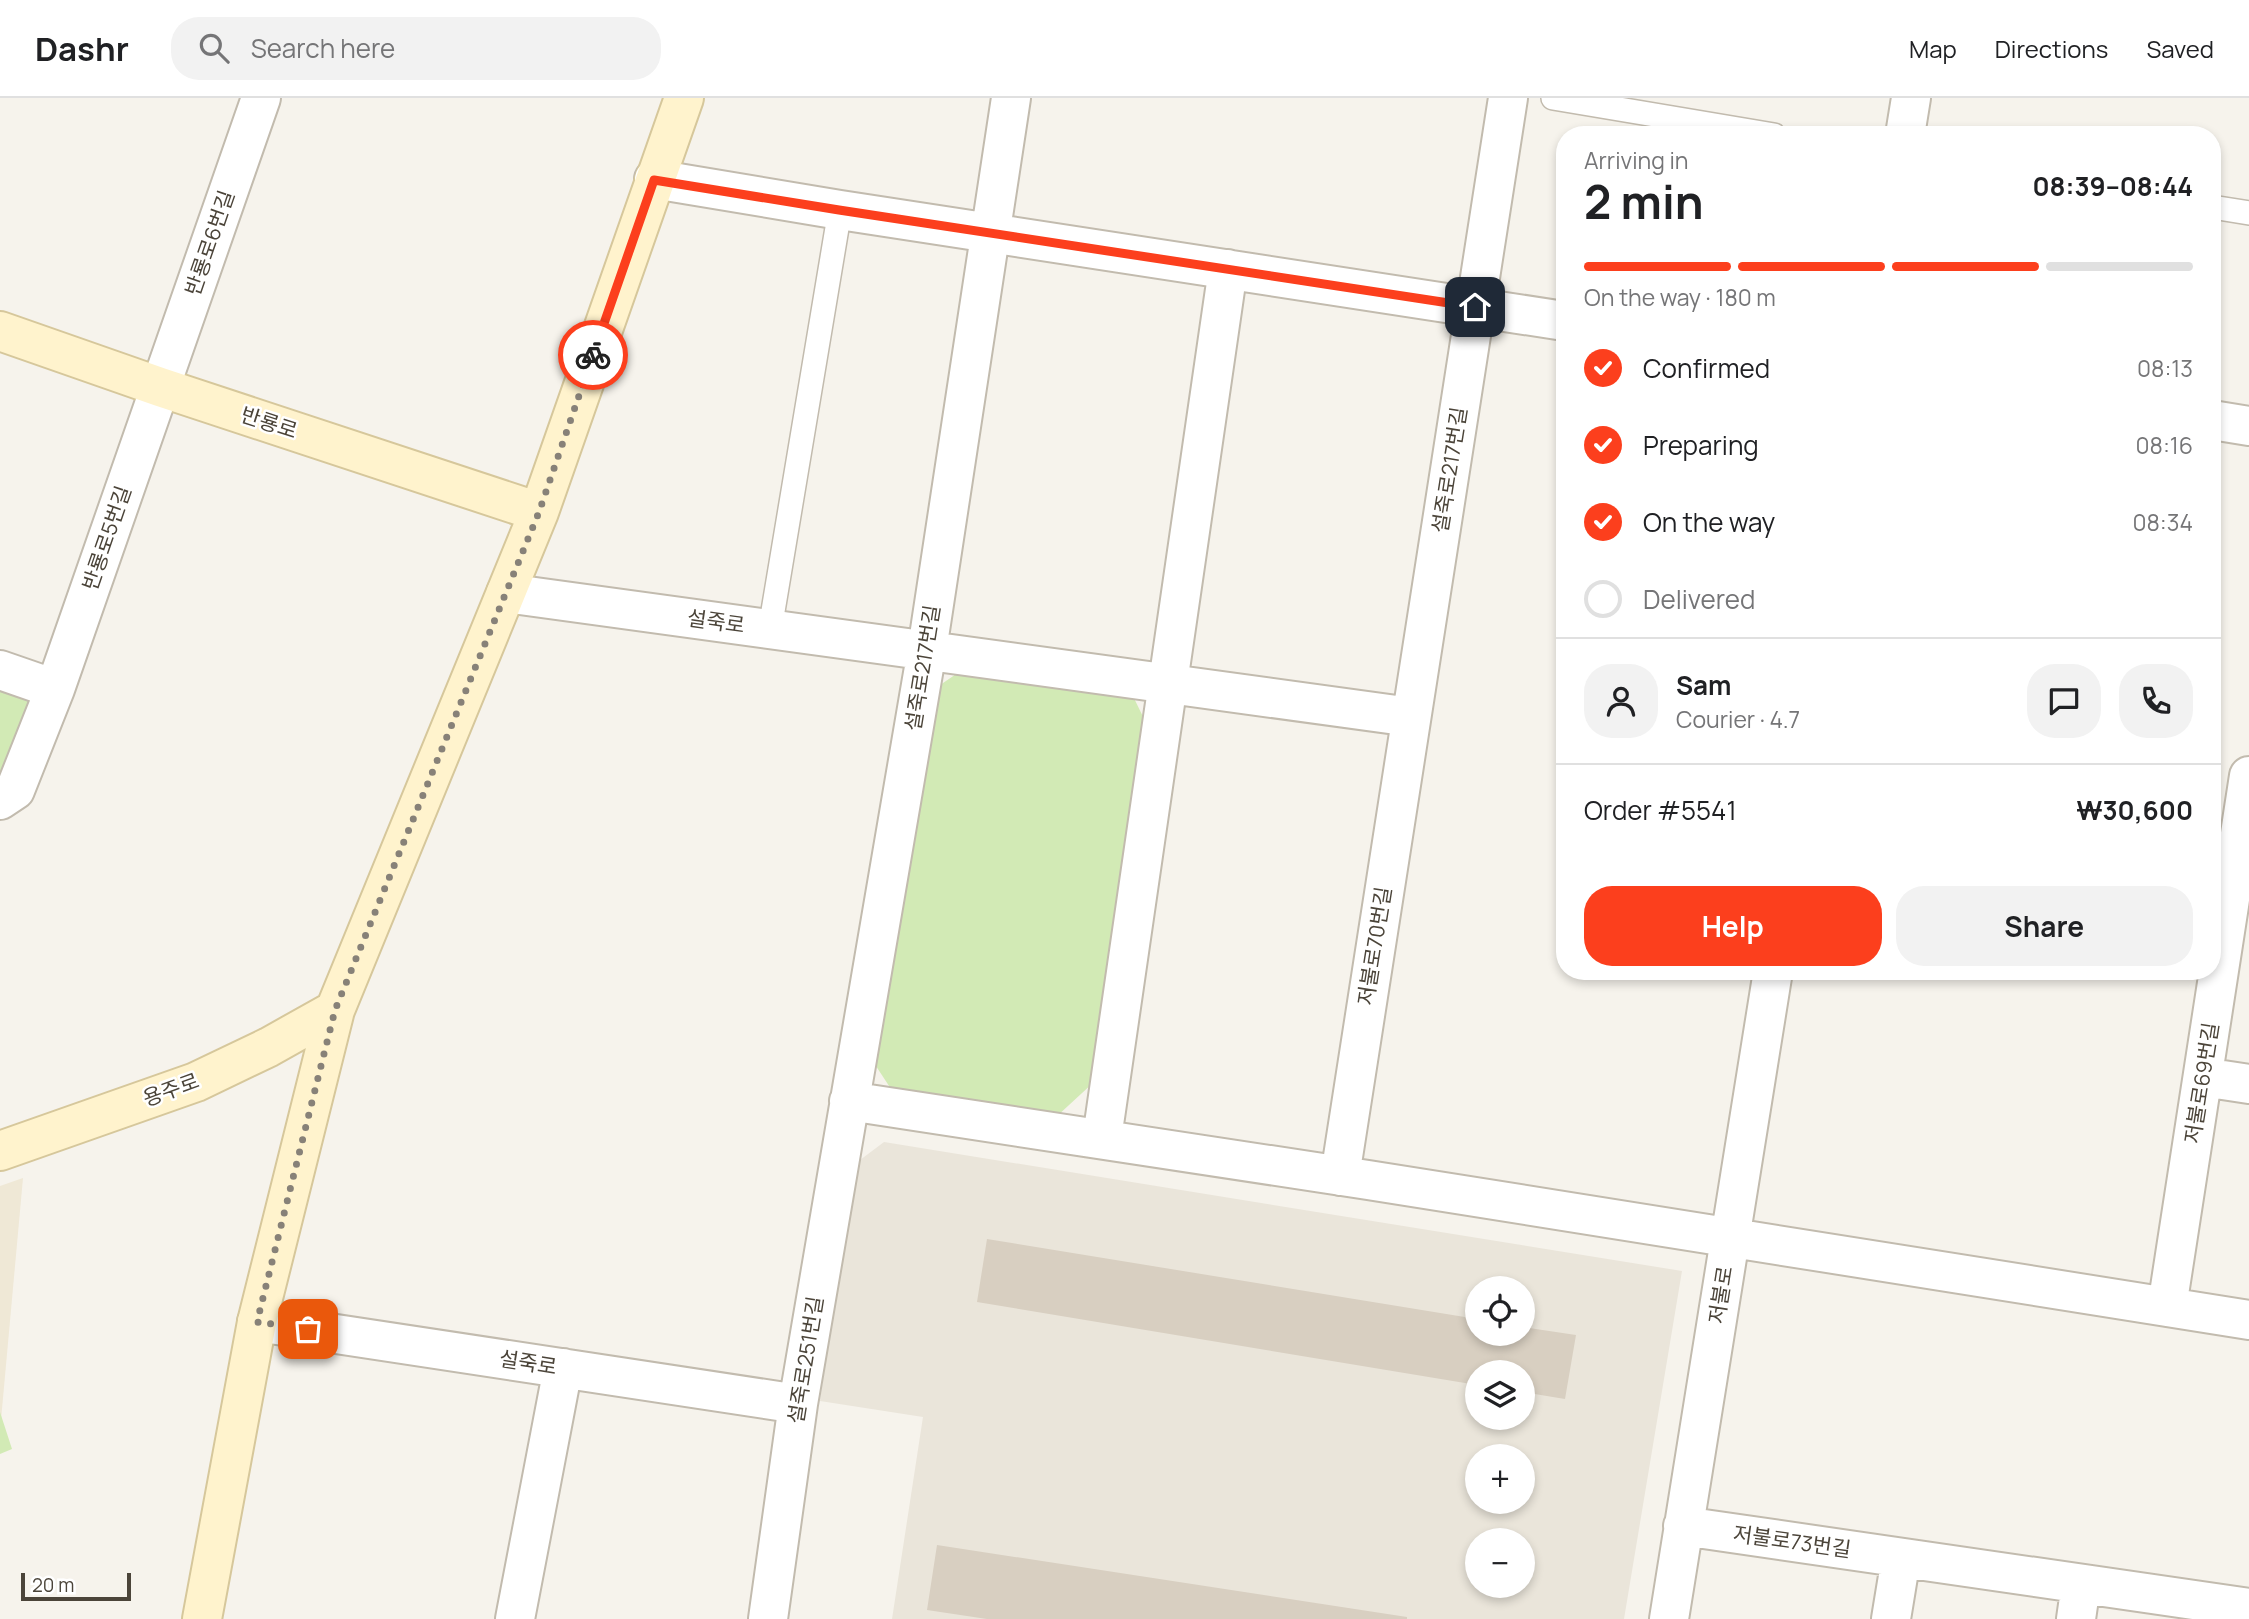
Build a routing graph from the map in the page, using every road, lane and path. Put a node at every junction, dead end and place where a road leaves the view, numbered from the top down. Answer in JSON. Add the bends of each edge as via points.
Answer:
{"nodes":[{"id":1,"x":261,"y":98,"type":"edge"},
{"id":2,"x":684,"y":98,"type":"edge"},
{"id":3,"x":1011,"y":98,"type":"edge"},
{"id":4,"x":1508,"y":98,"type":"edge"},
{"id":5,"x":1553,"y":98,"type":"edge"},
{"id":6,"x":1911,"y":98,"type":"edge"},
{"id":7,"x":1720,"y":126,"type":"edge"},
{"id":8,"x":1906,"y":126,"type":"edge"},
{"id":9,"x":654,"y":180,"type":"junction"},
{"id":10,"x":2221,"y":208,"type":"edge"},
{"id":11,"x":839,"y":210,"type":"junction"},
{"id":12,"x":2249,"y":213,"type":"edge"},
{"id":13,"x":990,"y":233,"type":"junction"},
{"id":14,"x":1228,"y":270,"type":"junction"},
{"id":15,"x":1475,"y":307,"type":"junction"},
{"id":16,"x":1556,"y":320,"type":"edge"},
{"id":17,"x":0,"y":331,"type":"edge"},
{"id":18,"x":160,"y":387,"type":"junction"},
{"id":19,"x":2221,"y":421,"type":"edge"},
{"id":20,"x":2249,"y":426,"type":"edge"},
{"id":21,"x":539,"y":512,"type":"junction"},
{"id":22,"x":506,"y":593,"type":"junction"},
{"id":23,"x":770,"y":629,"type":"junction"},
{"id":24,"x":927,"y":650,"type":"junction"},
{"id":25,"x":0,"y":670,"type":"edge"},
{"id":26,"x":1168,"y":683,"type":"junction"},
{"id":27,"x":55,"y":689,"type":"junction"},
{"id":28,"x":1411,"y":717,"type":"junction"},
{"id":29,"x":2249,"y":776,"type":"edge"},
{"id":30,"x":0,"y":800,"type":"edge"},
{"id":31,"x":2221,"y":958,"type":"edge"},
{"id":32,"x":1772,"y":980,"type":"edge"},
{"id":33,"x":2218,"y":980,"type":"edge"},
{"id":34,"x":335,"y":1010,"type":"junction"},
{"id":35,"x":2203,"y":1077,"type":"junction"},
{"id":36,"x":2249,"y":1084,"type":"edge"},
{"id":37,"x":849,"y":1101,"type":"junction"},
{"id":38,"x":1102,"y":1139,"type":"junction"},
{"id":39,"x":0,"y":1151,"type":"edge"},
{"id":40,"x":1340,"y":1176,"type":"junction"},
{"id":41,"x":1731,"y":1237,"type":"junction"},
{"id":42,"x":2167,"y":1307,"type":"junction"},
{"id":43,"x":2249,"y":1320,"type":"edge"},
{"id":44,"x":257,"y":1322,"type":"junction"},
{"id":45,"x":563,"y":1368,"type":"junction"},
{"id":46,"x":798,"y":1404,"type":"junction"},
{"id":47,"x":1684,"y":1526,"type":"junction"},
{"id":48,"x":1901,"y":1558,"type":"junction"},
{"id":49,"x":2079,"y":1601,"type":"edge"},
{"id":50,"x":2249,"y":1608,"type":"edge"},
{"id":51,"x":202,"y":1619,"type":"edge"},
{"id":52,"x":515,"y":1619,"type":"edge"},
{"id":53,"x":768,"y":1619,"type":"edge"},
{"id":54,"x":1669,"y":1619,"type":"edge"},
{"id":55,"x":1891,"y":1619,"type":"edge"}],
"edges":[{"from":1,"to":18,"type":"street","name":"반룡로6번길"},
{"from":2,"to":9,"type":"main road"},
{"from":3,"to":13,"type":"street","name":"설죽로217번길"},
{"from":4,"to":15,"type":"street","name":"설죽로217번길"},
{"from":5,"to":7,"type":"lane"},
{"from":6,"to":8,"type":"street"},
{"from":9,"to":11,"type":"street"},
{"from":9,"to":21,"type":"main road"},
{"from":10,"to":12,"type":"lane"},
{"from":11,"to":13,"type":"street"},
{"from":11,"to":23,"type":"lane"},
{"from":13,"to":14,"type":"street"},
{"from":13,"to":24,"type":"street","name":"설죽로217번길"},
{"from":14,"to":15,"type":"street"},
{"from":14,"to":26,"type":"street"},
{"from":15,"to":16,"type":"street"},
{"from":15,"to":28,"type":"street","name":"설죽로217번길"},
{"from":17,"to":18,"type":"main road","name":"반룡로"},
{"from":18,"to":21,"type":"main road","name":"반룡로"},
{"from":18,"to":27,"type":"street","name":"반룡로5번길"},
{"from":19,"to":20,"type":"street"},
{"from":21,"to":22,"type":"main road"},
{"from":22,"to":23,"type":"street","name":"설죽로"},
{"from":22,"to":34,"type":"main road"},
{"from":23,"to":24,"type":"street","name":"설죽로"},
{"from":24,"to":26,"type":"street","name":"설죽로"},
{"from":24,"to":37,"type":"street","name":"설죽로217번길"},
{"from":25,"to":27,"type":"street"},
{"from":26,"to":28,"type":"street","name":"설죽로"},
{"from":26,"to":38,"type":"street"},
{"from":27,"to":30,"type":"street","name":"반룡로5번길","via":[[15,790]]},
{"from":28,"to":40,"type":"street","name":"저불로70번길"},
{"from":29,"to":31,"type":"street","name":"저불로69번길"},
{"from":32,"to":41,"type":"street","name":"저불로"},
{"from":33,"to":35,"type":"street","name":"저불로69번길"},
{"from":34,"to":39,"type":"main road","name":"용주로","via":[[196,1082]]},
{"from":34,"to":44,"type":"main road"},
{"from":35,"to":36,"type":"street"},
{"from":35,"to":42,"type":"street","name":"저불로69번길"},
{"from":37,"to":38,"type":"street"},
{"from":37,"to":46,"type":"street","name":"설죽로251번길"},
{"from":38,"to":40,"type":"street"},
{"from":40,"to":41,"type":"street"},
{"from":41,"to":42,"type":"street"},
{"from":41,"to":47,"type":"street","name":"저불로"},
{"from":42,"to":43,"type":"street"},
{"from":44,"to":45,"type":"street","name":"설죽로"},
{"from":44,"to":51,"type":"main road"},
{"from":45,"to":46,"type":"street","name":"설죽로"},
{"from":45,"to":52,"type":"street"},
{"from":46,"to":53,"type":"street","name":"설죽로251번길"},
{"from":47,"to":48,"type":"street","name":"저불로73번길"},
{"from":47,"to":54,"type":"street","name":"저불로"},
{"from":48,"to":49,"type":"street","name":"저불로73번길"},
{"from":48,"to":55,"type":"street"},
{"from":49,"to":50,"type":"street","name":"저불로73번길"}]}
